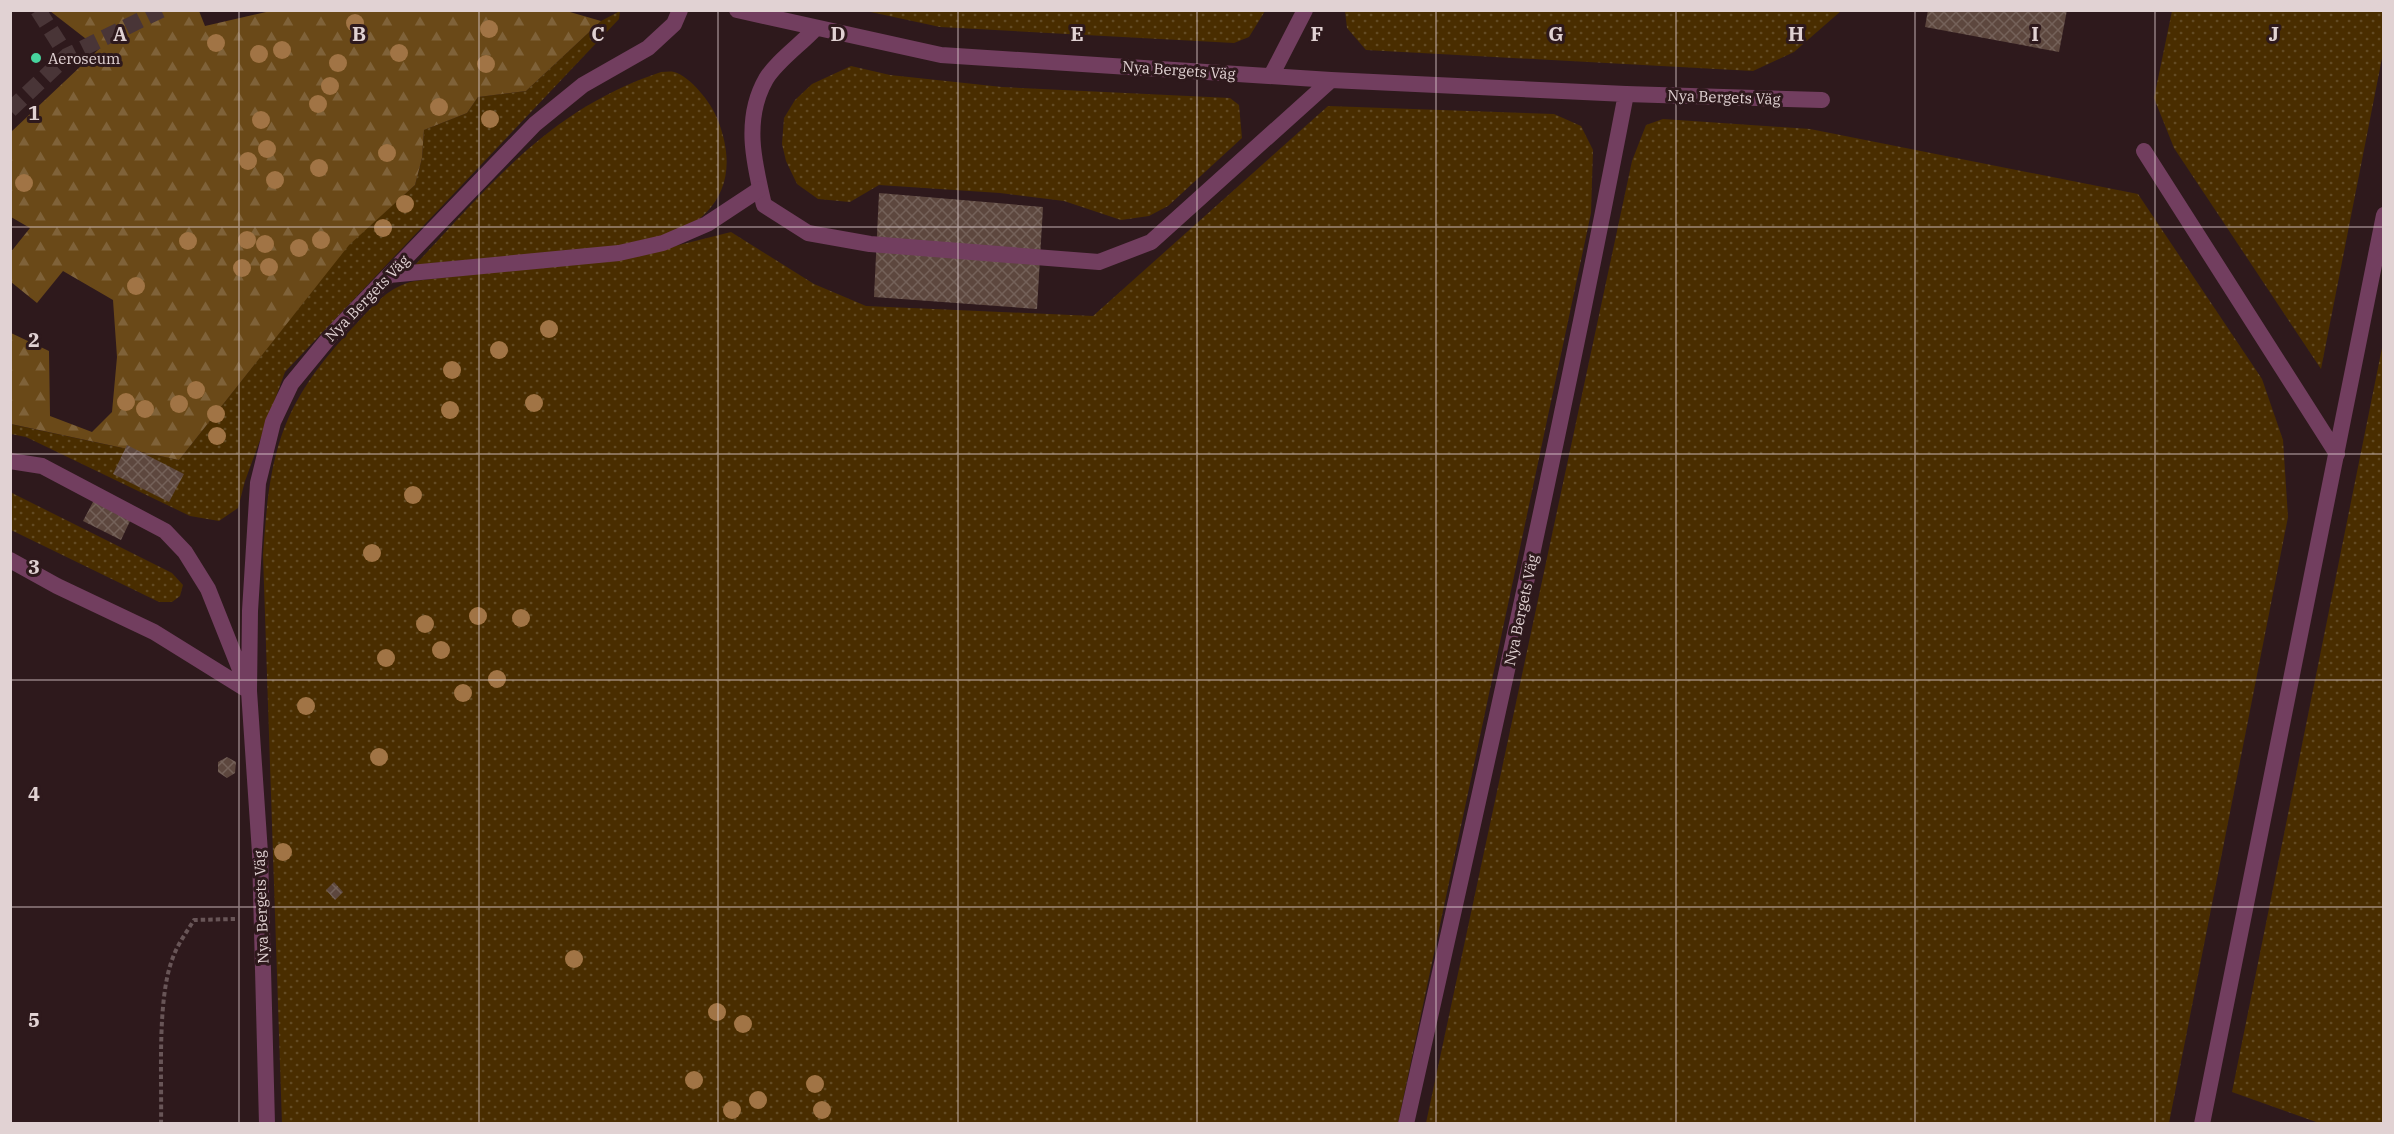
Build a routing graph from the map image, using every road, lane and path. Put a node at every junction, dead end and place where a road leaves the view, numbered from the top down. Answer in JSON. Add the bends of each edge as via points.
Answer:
{"nodes":[{"id":1,"x":680,"y":10,"type":"edge"},
{"id":2,"x":737,"y":10,"type":"edge"},
{"id":3,"x":1305,"y":10,"type":"edge"},
{"id":4,"x":815,"y":29,"type":"junction"},
{"id":5,"x":1271,"y":76,"type":"junction"},
{"id":6,"x":1330,"y":80,"type":"junction"},
{"id":7,"x":1626,"y":94,"type":"junction"},
{"id":8,"x":1822,"y":100,"type":"dead end"},
{"id":9,"x":2144,"y":151,"type":"dead end"},
{"id":10,"x":760,"y":189,"type":"junction"},
{"id":11,"x":2384,"y":215,"type":"edge"},
{"id":12,"x":389,"y":275,"type":"junction"},
{"id":13,"x":2337,"y":454,"type":"junction"},
{"id":14,"x":10,"y":461,"type":"edge"},
{"id":15,"x":10,"y":560,"type":"edge"},
{"id":16,"x":249,"y":691,"type":"junction"},
{"id":17,"x":262,"y":919,"type":"junction"},
{"id":18,"x":161,"y":1124,"type":"edge"},
{"id":19,"x":267,"y":1124,"type":"edge"},
{"id":20,"x":1406,"y":1124,"type":"edge"},
{"id":21,"x":2202,"y":1124,"type":"edge"}],
"edges":[{"from":1,"to":12,"type":"street","name":"Nya Bergets Väg","via":[[674,24],[648,48],[584,85],[535,124]]},
{"from":2,"to":4,"type":"street","name":"Nya Bergets Väg"},
{"from":3,"to":5,"type":"street"},
{"from":4,"to":5,"type":"street","name":"Nya Bergets Väg","via":[[941,55]]},
{"from":4,"to":10,"type":"street","via":[[767,78],[753,112],[752,152]]},
{"from":5,"to":6,"type":"street","name":"Nya Bergets Väg"},
{"from":6,"to":7,"type":"street","name":"Nya Bergets Väg"},
{"from":6,"to":10,"type":"street","via":[[1151,242],[1099,262],[870,244],[808,233],[764,205]]},
{"from":7,"to":8,"type":"street","name":"Nya Bergets Väg"},
{"from":7,"to":20,"type":"street","name":"Nya Bergets Väg","via":[[1510,661]]},
{"from":9,"to":13,"type":"street"},
{"from":10,"to":12,"type":"street","via":[[707,224],[663,243],[619,253]]},
{"from":11,"to":13,"type":"street"},
{"from":12,"to":16,"type":"street","name":"Nya Bergets Väg","via":[[291,384],[273,422],[258,483]]},
{"from":13,"to":21,"type":"street"},
{"from":14,"to":16,"type":"street","via":[[42,466],[165,531],[185,552],[208,589]]},
{"from":15,"to":16,"type":"street","via":[[154,632]]},
{"from":16,"to":17,"type":"street","name":"Nya Bergets Väg"},
{"from":17,"to":18,"type":"path","via":[[194,920],[178,945],[164,996]]},
{"from":17,"to":19,"type":"street","name":"Nya Bergets Väg"}]}
